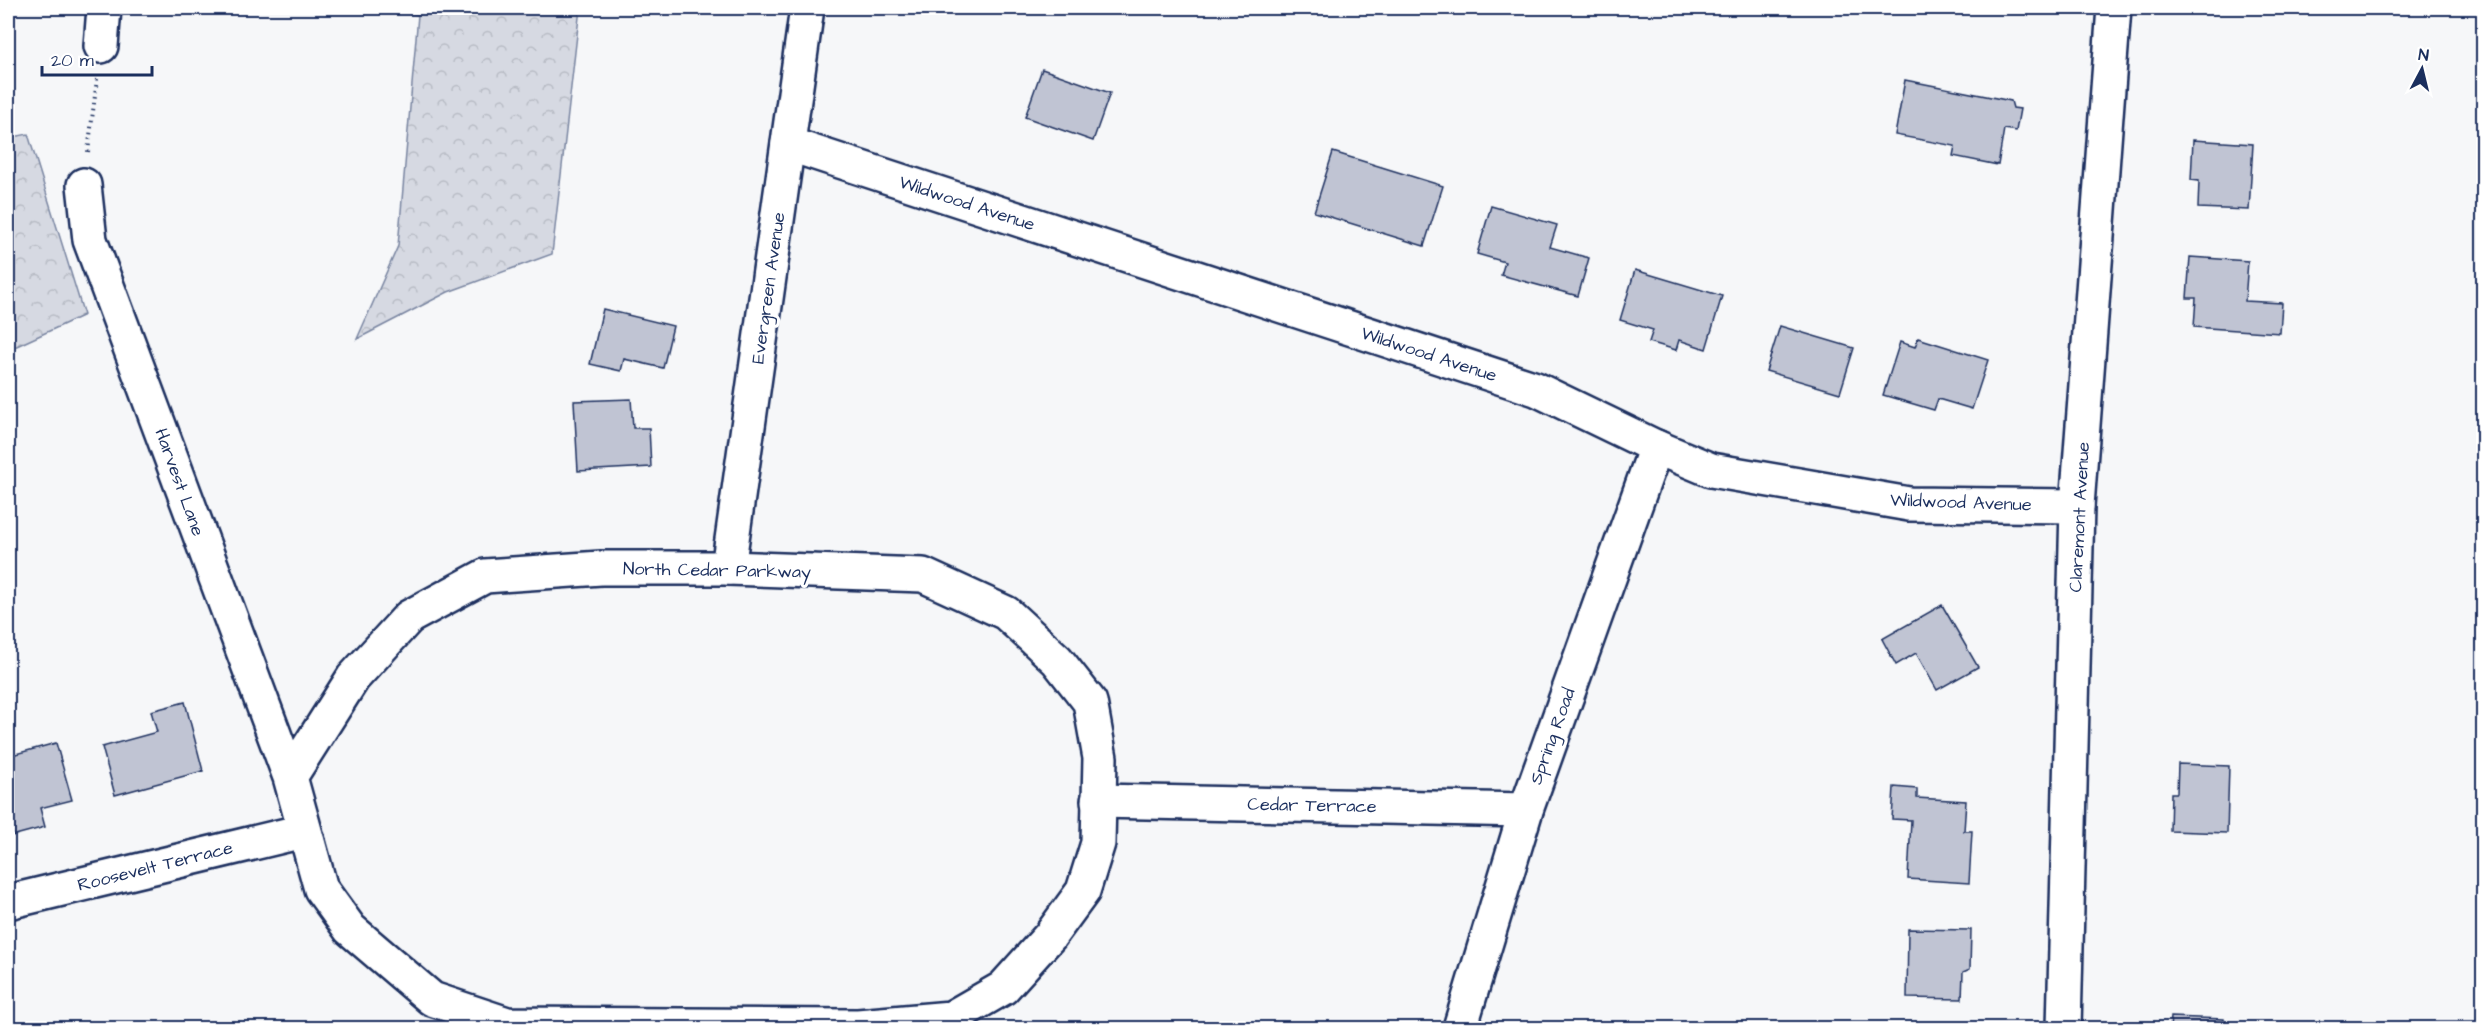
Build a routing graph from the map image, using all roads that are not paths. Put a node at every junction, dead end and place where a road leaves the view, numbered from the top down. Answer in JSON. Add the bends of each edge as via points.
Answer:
{"nodes":[{"id":1,"x":104,"y":8,"type":"edge"},
{"id":2,"x":807,"y":8,"type":"edge"},
{"id":3,"x":2114,"y":8,"type":"edge"},
{"id":4,"x":101,"y":46,"type":"road end"},
{"id":5,"x":788,"y":144,"type":"junction"},
{"id":6,"x":84,"y":185,"type":"road end"},
{"id":7,"x":1656,"y":447,"type":"junction"},
{"id":8,"x":2078,"y":506,"type":"junction"},
{"id":9,"x":728,"y":568,"type":"junction"},
{"id":10,"x":290,"y":777,"type":"junction"},
{"id":11,"x":1098,"y":801,"type":"junction"},
{"id":12,"x":1526,"y":810,"type":"junction"},
{"id":13,"x":303,"y":831,"type":"junction"},
{"id":14,"x":8,"y":902,"type":"edge"},
{"id":15,"x":1460,"y":1029,"type":"edge"},
{"id":16,"x":2064,"y":1029,"type":"edge"}],
"edges":[{"from":1,"to":4,"type":"street"},
{"from":2,"to":5,"type":"street","name":"Evergreen Avenue"},
{"from":3,"to":8,"type":"street","name":"Claremont Avenue"},
{"from":5,"to":7,"type":"street","name":"Wildwood Avenue","via":[[1536,389]]},
{"from":5,"to":9,"type":"street","name":"Evergreen Avenue"},
{"from":6,"to":10,"type":"street","name":"Harvest Lane","via":[[90,240]]},
{"from":7,"to":8,"type":"street","name":"Wildwood Avenue","via":[[1711,470],[1909,504]]},
{"from":7,"to":12,"type":"street","name":"Spring Road"},
{"from":8,"to":16,"type":"street","name":"Claremont Avenue"},
{"from":9,"to":10,"type":"street","name":"North Cedar Parkway","via":[[601,568],[485,576],[408,617],[353,678]]},
{"from":9,"to":11,"type":"street","name":"North Cedar Parkway","via":[[922,575],[1006,613],[1057,660],[1090,702],[1100,758]]},
{"from":10,"to":13,"type":"street","name":"Harvest Lane"},
{"from":11,"to":12,"type":"street","name":"Cedar Terrace"},
{"from":11,"to":13,"type":"street","name":"North Cedar Parkway","via":[[1098,843],[1083,891],[1050,936],[1003,988],[951,1018],[858,1026],[507,1024],[432,999],[350,929],[321,889]]},
{"from":12,"to":15,"type":"street","name":"Spring Road"},
{"from":13,"to":14,"type":"street","name":"Roosevelt Terrace"}]}
